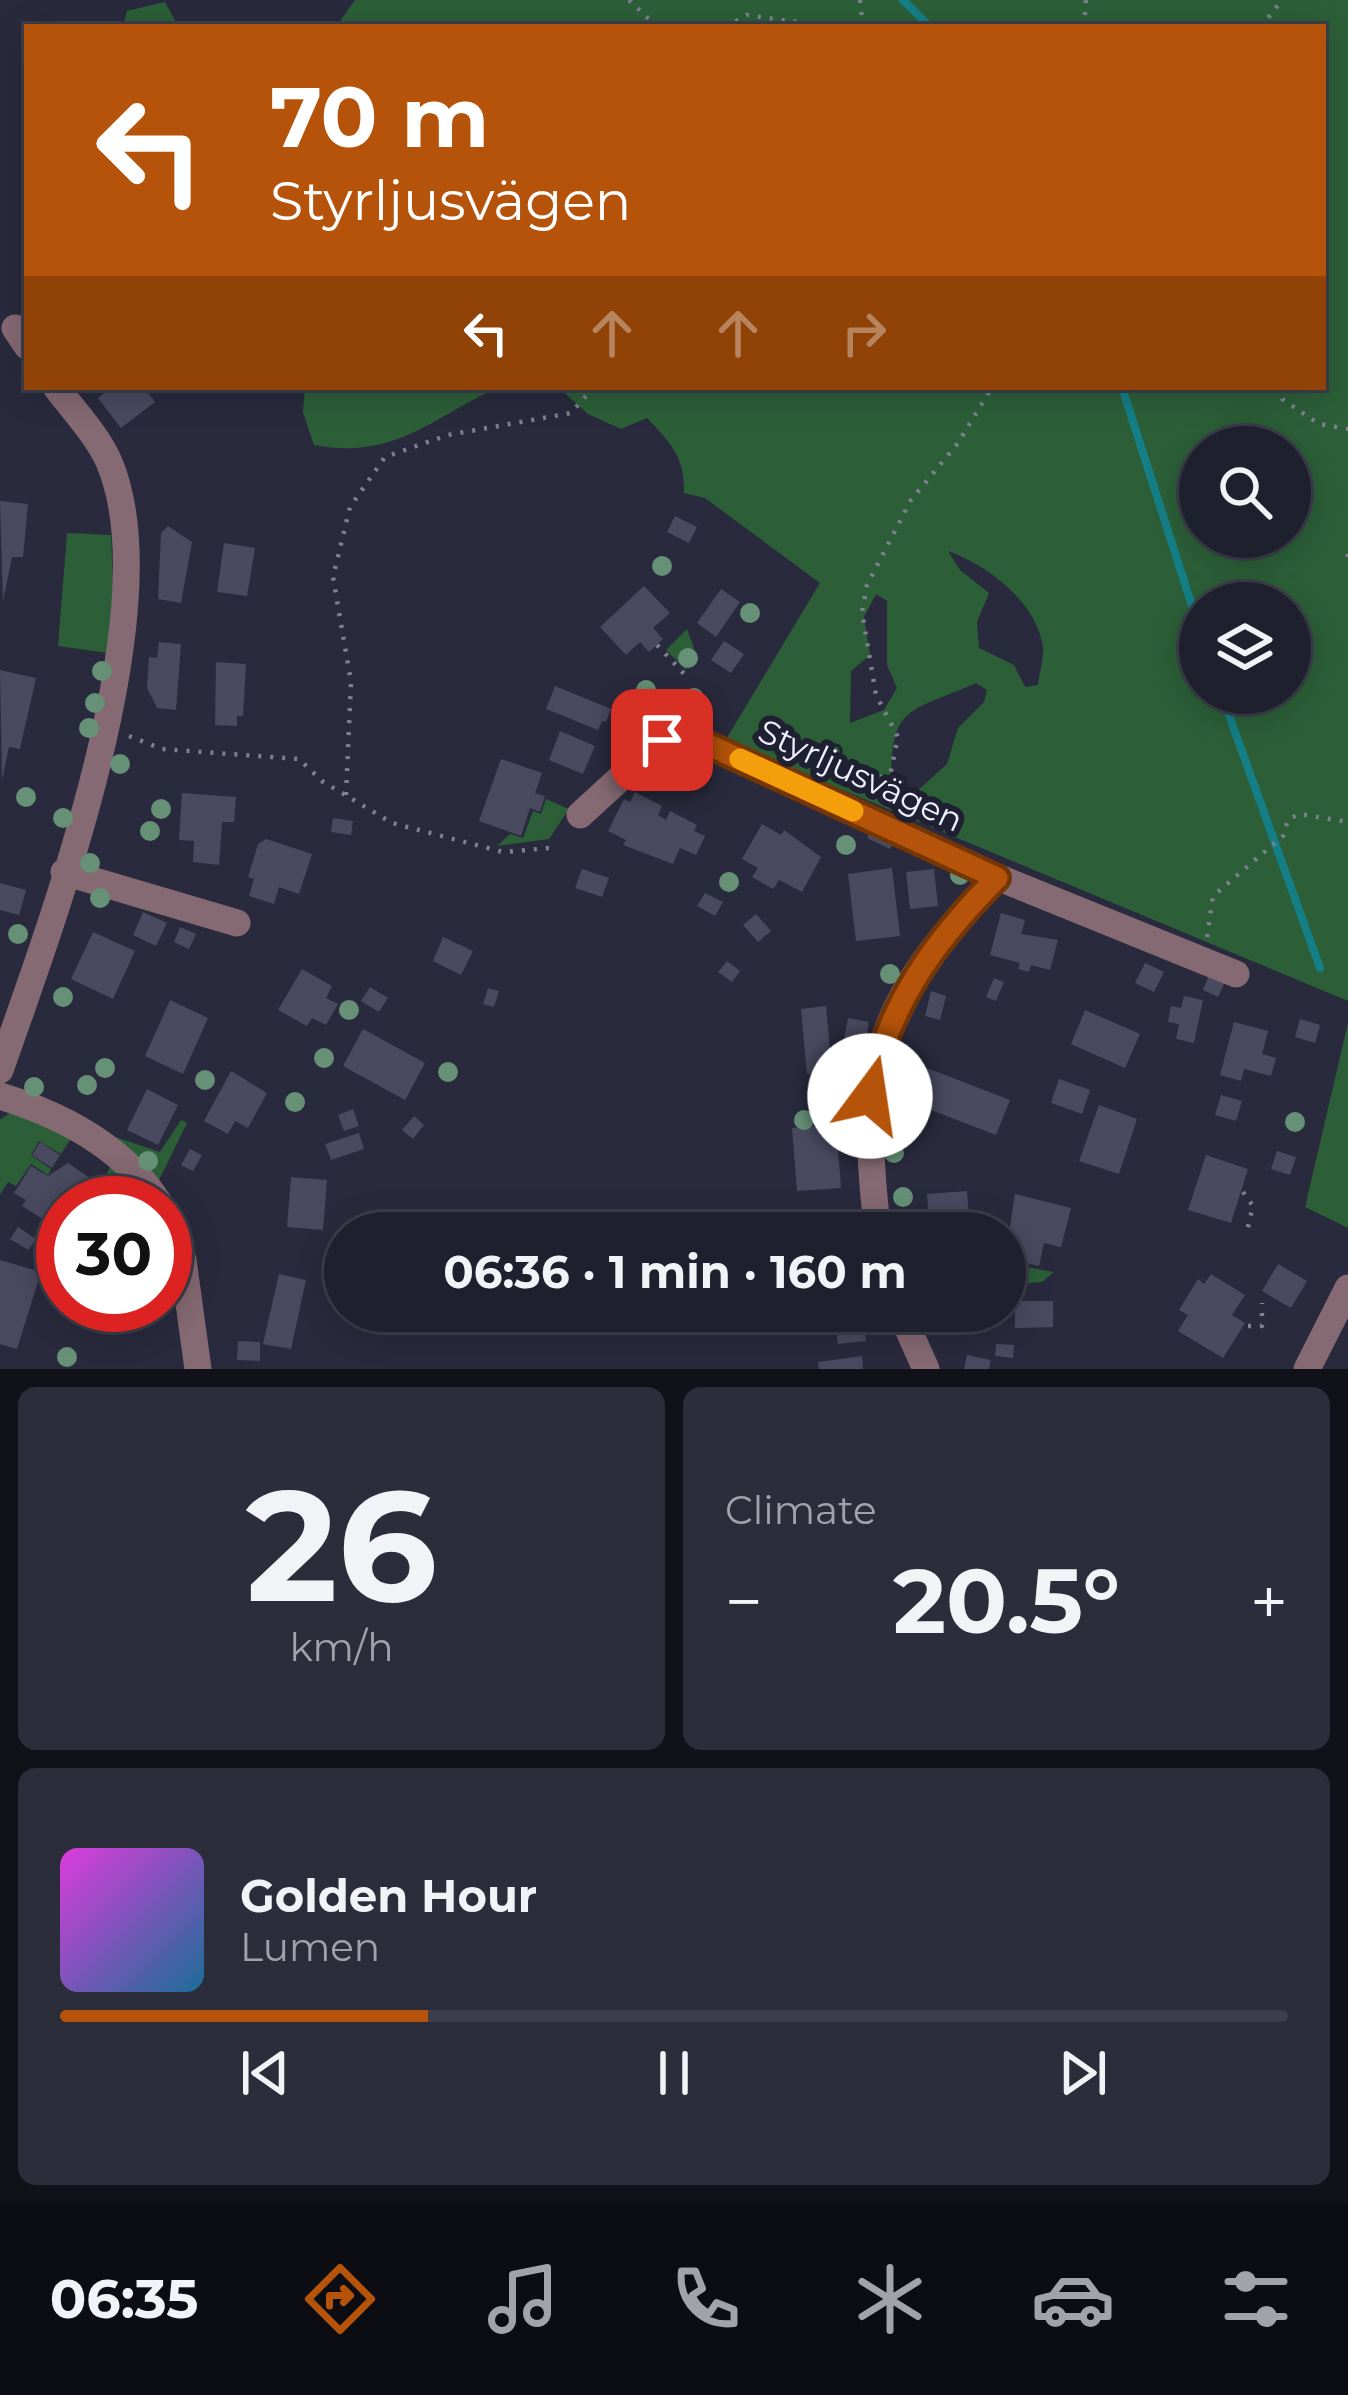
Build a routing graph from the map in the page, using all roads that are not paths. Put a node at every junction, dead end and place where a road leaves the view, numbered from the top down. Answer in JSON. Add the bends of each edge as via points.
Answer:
{"nodes":[{"id":1,"x":58,"y":390,"type":"edge"},
{"id":2,"x":580,"y":815,"type":"dead end"},
{"id":3,"x":64,"y":872,"type":"junction"},
{"id":4,"x":997,"y":878,"type":"junction"},
{"id":5,"x":237,"y":923,"type":"dead end"},
{"id":6,"x":1236,"y":974,"type":"dead end"},
{"id":7,"x":0,"y":1070,"type":"edge"},
{"id":8,"x":0,"y":1096,"type":"edge"},
{"id":9,"x":137,"y":1176,"type":"edge"},
{"id":10,"x":876,"y":1212,"type":"edge"},
{"id":11,"x":1348,"y":1288,"type":"edge"},
{"id":12,"x":192,"y":1327,"type":"edge"},
{"id":13,"x":910,"y":1332,"type":"edge"},
{"id":14,"x":197,"y":1369,"type":"edge"},
{"id":15,"x":926,"y":1369,"type":"edge"},
{"id":16,"x":1307,"y":1369,"type":"edge"}],
"edges":[{"from":1,"to":3,"type":"street","via":[[109,462],[123,524],[124,600],[107,727]]},
{"from":2,"to":4,"type":"street","name":"Styrljusvägen","via":[[662,740],[698,740]]},
{"from":3,"to":5,"type":"street"},
{"from":3,"to":7,"type":"street"},
{"from":4,"to":6,"type":"street","name":"Styrljusvägen"},
{"from":4,"to":10,"type":"street","via":[[925,960],[881,1046],[868,1121]]},
{"from":8,"to":9,"type":"street","via":[[96,1139]]},
{"from":11,"to":16,"type":"street"},
{"from":12,"to":14,"type":"street"},
{"from":13,"to":15,"type":"street"}]}
